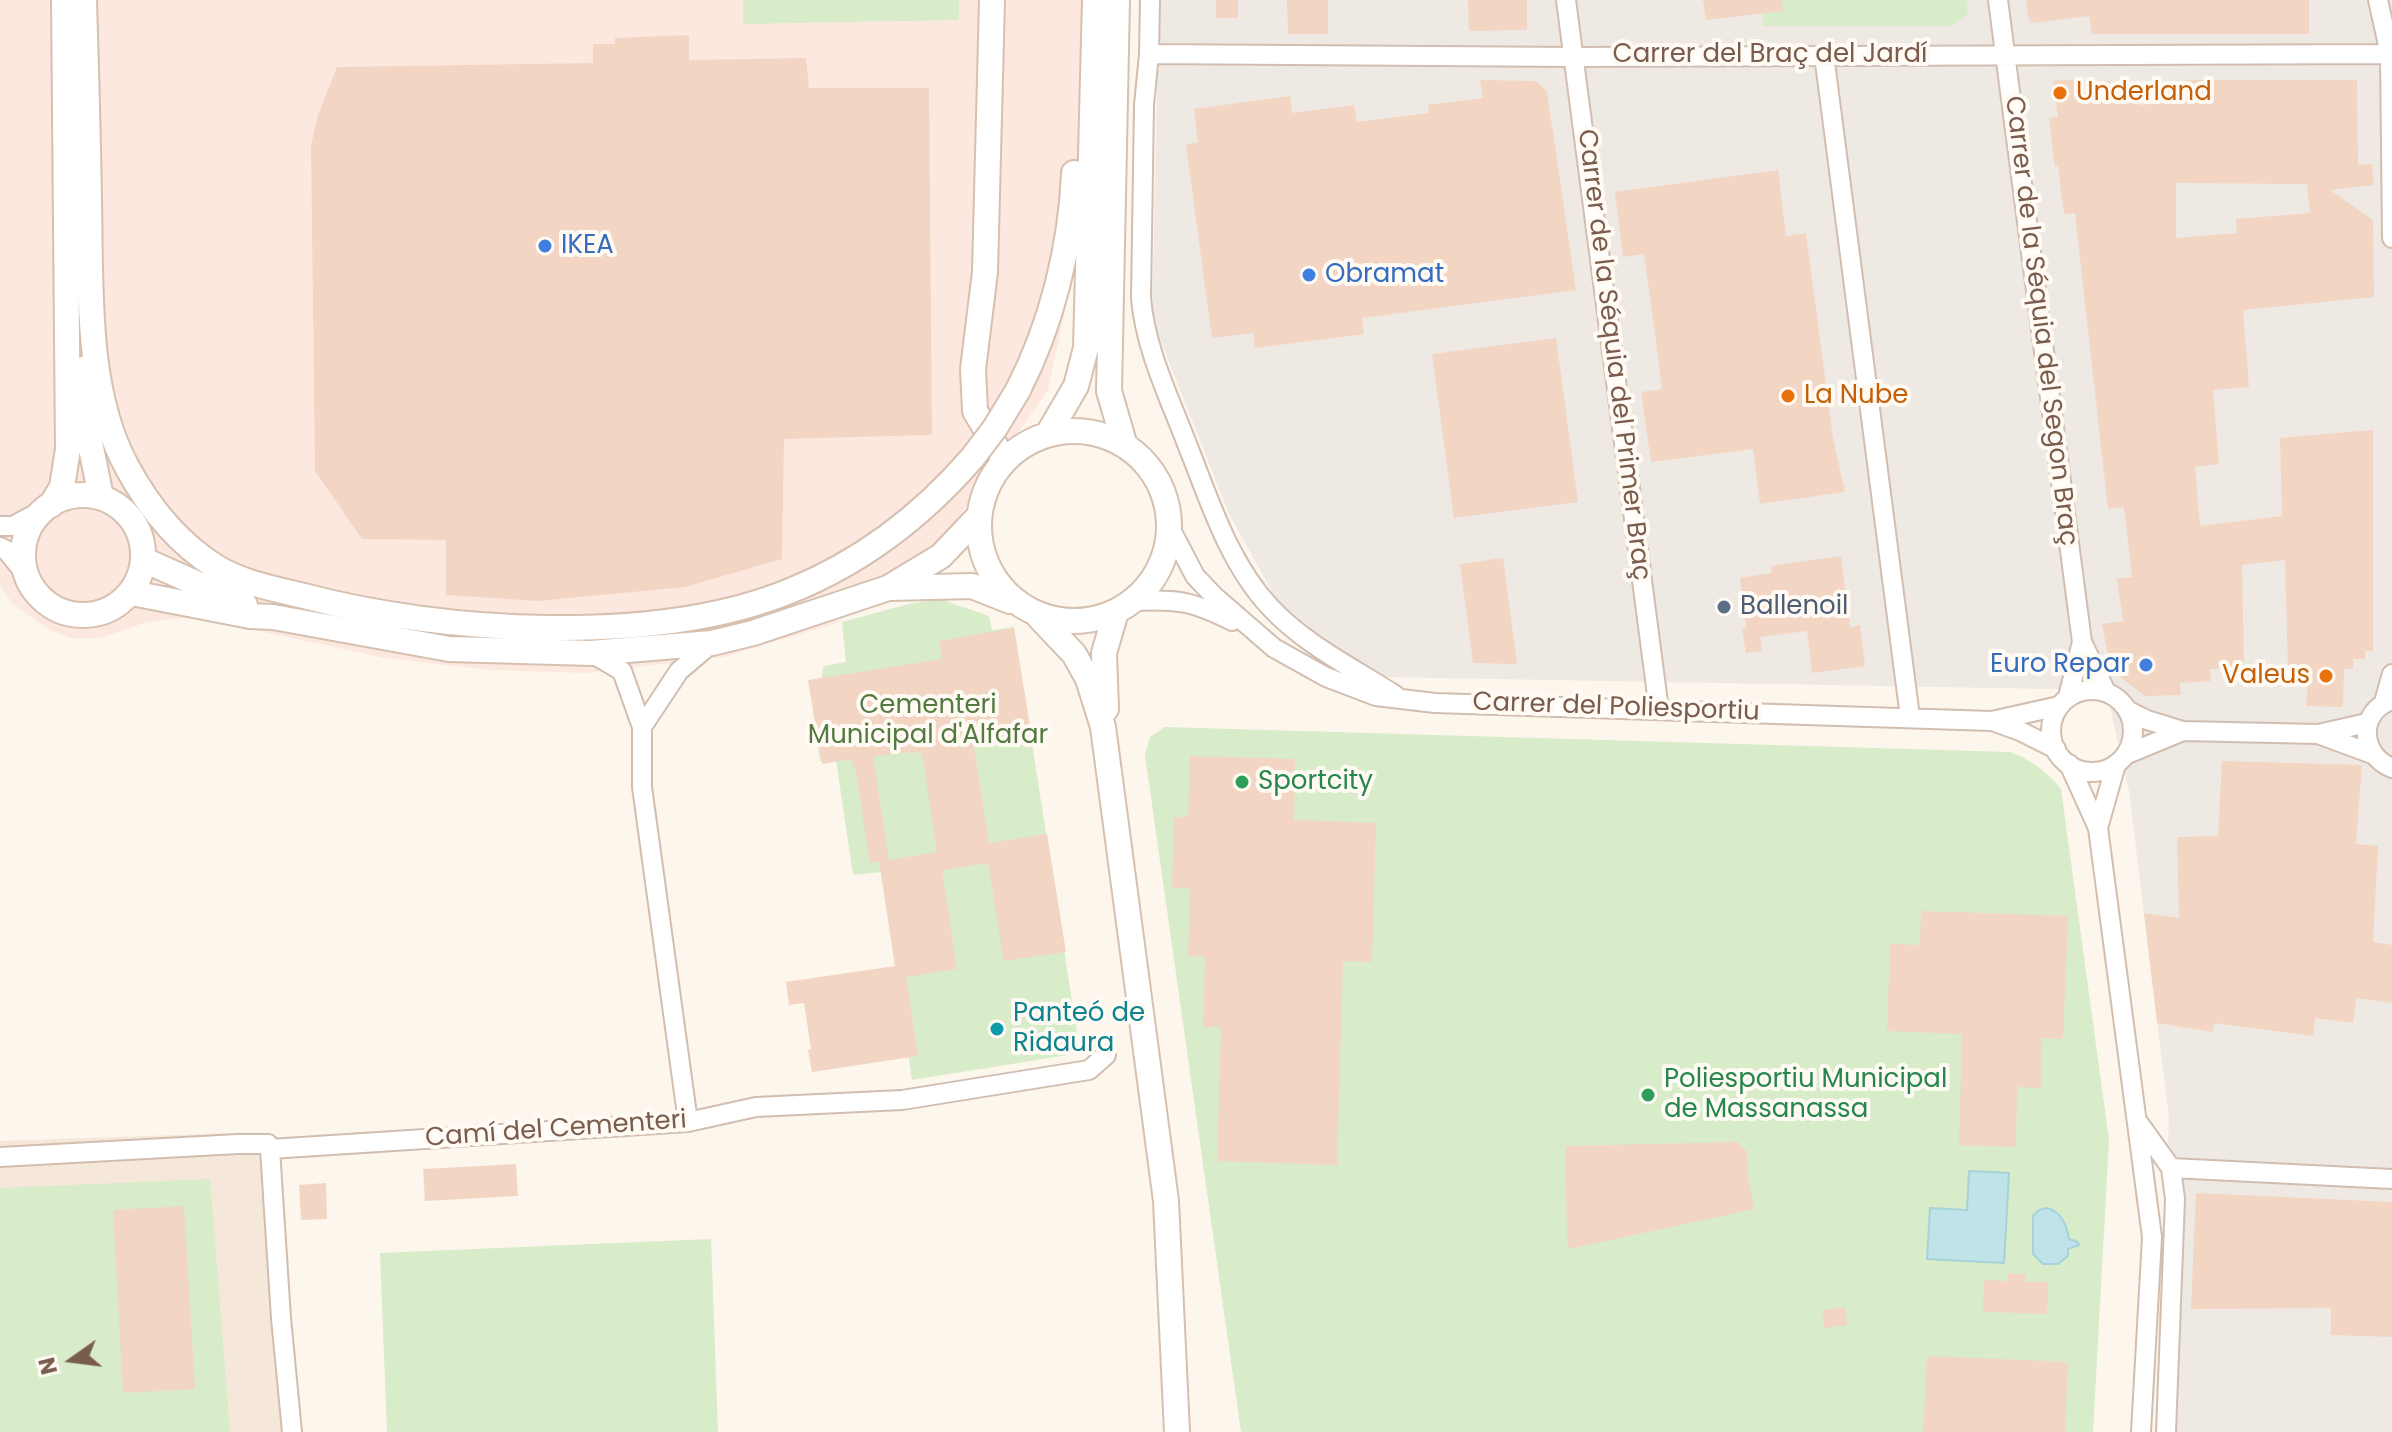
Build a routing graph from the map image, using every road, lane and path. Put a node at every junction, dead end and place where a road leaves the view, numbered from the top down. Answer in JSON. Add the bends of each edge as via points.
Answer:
{"nodes":[{"id":1,"x":64,"y":0,"type":"edge"},
{"id":2,"x":84,"y":0,"type":"edge"},
{"id":3,"x":992,"y":0,"type":"edge"},
{"id":4,"x":1094,"y":0,"type":"edge"},
{"id":5,"x":1117,"y":0,"type":"edge"},
{"id":6,"x":1150,"y":0,"type":"edge"},
{"id":7,"x":1566,"y":0,"type":"edge"},
{"id":8,"x":1998,"y":0,"type":"edge"},
{"id":9,"x":2378,"y":0,"type":"edge"},
{"id":10,"x":1149,"y":54,"type":"junction"},
{"id":11,"x":2005,"y":54,"type":"junction"},
{"id":12,"x":2391,"y":54,"type":"edge"},
{"id":13,"x":1824,"y":55,"type":"junction"},
{"id":14,"x":1574,"y":57,"type":"junction"},
{"id":15,"x":2392,"y":238,"type":"edge"},
{"id":16,"x":91,"y":299,"type":"junction"},
{"id":17,"x":1048,"y":434,"type":"junction"},
{"id":18,"x":1125,"y":446,"type":"junction"},
{"id":19,"x":1004,"y":460,"type":"junction"},
{"id":20,"x":101,"y":497,"type":"junction"},
{"id":21,"x":45,"y":509,"type":"junction"},
{"id":22,"x":978,"y":517,"type":"junction"},
{"id":23,"x":0,"y":526,"type":"edge"},
{"id":24,"x":1169,"y":526,"type":"junction"},
{"id":25,"x":0,"y":547,"type":"edge"},
{"id":26,"x":144,"y":560,"type":"junction"},
{"id":27,"x":24,"y":572,"type":"junction"},
{"id":28,"x":888,"y":588,"type":"junction"},
{"id":29,"x":132,"y":593,"type":"junction"},
{"id":30,"x":1018,"y":604,"type":"junction"},
{"id":31,"x":1124,"y":607,"type":"junction"},
{"id":32,"x":273,"y":617,"type":"junction"},
{"id":33,"x":1039,"y":617,"type":"junction"},
{"id":34,"x":1256,"y":633,"type":"junction"},
{"id":35,"x":2082,"y":642,"type":"junction"},
{"id":36,"x":712,"y":643,"type":"junction"},
{"id":37,"x":591,"y":653,"type":"junction"},
{"id":38,"x":2392,"y":674,"type":"edge"},
{"id":39,"x":2106,"y":692,"type":"junction"},
{"id":40,"x":1400,"y":699,"type":"junction"},
{"id":41,"x":2388,"y":701,"type":"edge"},
{"id":42,"x":2064,"y":702,"type":"junction"},
{"id":43,"x":1659,"y":710,"type":"junction"},
{"id":44,"x":2127,"y":710,"type":"junction"},
{"id":45,"x":1910,"y":717,"type":"junction"},
{"id":46,"x":1992,"y":721,"type":"junction"},
{"id":47,"x":2367,"y":723,"type":"junction"},
{"id":48,"x":642,"y":727,"type":"junction"},
{"id":49,"x":1103,"y":727,"type":"junction"},
{"id":50,"x":2183,"y":731,"type":"junction"},
{"id":51,"x":2318,"y":734,"type":"junction"},
{"id":52,"x":2056,"y":749,"type":"junction"},
{"id":53,"x":2120,"y":759,"type":"junction"},
{"id":54,"x":2069,"y":764,"type":"junction"},
{"id":55,"x":2385,"y":767,"type":"edge"},
{"id":56,"x":2098,"y":828,"type":"junction"},
{"id":57,"x":1106,"y":1055,"type":"dead end"},
{"id":58,"x":688,"y":1122,"type":"junction"},
{"id":59,"x":2137,"y":1122,"type":"junction"},
{"id":60,"x":270,"y":1149,"type":"junction"},
{"id":61,"x":0,"y":1157,"type":"edge"},
{"id":62,"x":2171,"y":1168,"type":"junction"},
{"id":63,"x":2392,"y":1179,"type":"edge"},
{"id":64,"x":292,"y":1432,"type":"edge"},
{"id":65,"x":1177,"y":1432,"type":"edge"},
{"id":66,"x":2141,"y":1432,"type":"edge"},
{"id":67,"x":2166,"y":1432,"type":"edge"}],
"edges":[{"from":1,"to":21,"type":"street","via":[[68,449],[62,487]]},
{"from":2,"to":16,"type":"street"},
{"from":3,"to":19,"type":"street","via":[[985,272],[973,369],[975,411]]},
{"from":4,"to":16,"type":"street","bridge":true,"via":[[1078,81],[1073,208],[1061,268],[1018,390],[995,428],[944,490],[880,542],[820,578],[744,605],[656,622],[499,626],[376,613],[256,584],[218,569],[182,541],[144,496],[125,463],[99,380]]},
{"from":4,"to":17,"type":"street","via":[[1086,348],[1076,386]]},
{"from":5,"to":18,"type":"street","via":[[1109,391]]},
{"from":6,"to":10,"type":"street"},
{"from":7,"to":14,"type":"street","name":"Carrer de la Séquia del Primer Braç"},
{"from":8,"to":11,"type":"street","name":"Carrer de la Séquia del Segon Braç"},
{"from":9,"to":12,"type":"street"},
{"from":10,"to":14,"type":"street","name":"Carrer del Braç del Jardí"},
{"from":10,"to":40,"type":"street","via":[[1141,298],[1177,419],[1217,520],[1256,591],[1312,642]]},
{"from":11,"to":12,"type":"street","name":"Carrer del Braç del Jardí"},
{"from":11,"to":13,"type":"street","name":"Carrer del Braç del Jardí"},
{"from":11,"to":35,"type":"street","name":"Carrer de la Séquia del Segon Braç"},
{"from":12,"to":15,"type":"street"},
{"from":13,"to":14,"type":"street","name":"Carrer del Braç del Jardí"},
{"from":13,"to":45,"type":"street"},
{"from":14,"to":43,"type":"street","name":"Carrer de la Séquia del Primer Braç"},
{"from":16,"to":20,"type":"street","via":[[86,423]]},
{"from":17,"to":18,"type":"street","via":[[1095,433]]},
{"from":17,"to":19,"type":"street"},
{"from":18,"to":24,"type":"street","via":[[1157,480]]},
{"from":19,"to":22,"type":"street","via":[[987,486]]},
{"from":20,"to":21,"type":"street","via":[[68,496]]},
{"from":20,"to":26,"type":"street","via":[[125,510],[140,533]]},
{"from":21,"to":23,"type":"street","via":[[13,526]]},
{"from":21,"to":27,"type":"street","via":[[24,540]]},
{"from":22,"to":28,"type":"street","via":[[941,556]]},
{"from":22,"to":30,"type":"street","via":[[981,550],[994,580]]},
{"from":24,"to":31,"type":"street","via":[[1160,568]]},
{"from":24,"to":34,"type":"street","name":"Carrer del Poliesportiu","via":[[1195,576]]},
{"from":25,"to":27,"type":"street"},
{"from":26,"to":29,"type":"street"},
{"from":26,"to":32,"type":"street"},
{"from":27,"to":29,"type":"street","via":[[41,600],[71,616],[105,613]]},
{"from":28,"to":30,"type":"street","via":[[972,586]]},
{"from":28,"to":36,"type":"street"},
{"from":29,"to":32,"type":"street"},
{"from":30,"to":33,"type":"street"},
{"from":31,"to":33,"type":"street","via":[[1094,620]]},
{"from":31,"to":34,"type":"street","name":"Carrer del Poliesportiu","via":[[1173,599],[1199,604]]},
{"from":31,"to":49,"type":"street","via":[[1104,653]]},
{"from":32,"to":37,"type":"street","via":[[449,649]]},
{"from":33,"to":49,"type":"street","via":[[1074,654]]},
{"from":34,"to":40,"type":"street","name":"Carrer del Poliesportiu","via":[[1326,677]]},
{"from":35,"to":39,"type":"street","name":"Carrer de la Séquia del Segon Braç"},
{"from":35,"to":42,"type":"street","name":"Carrer de la Séquia del Segon Braç"},
{"from":36,"to":37,"type":"street"},
{"from":36,"to":48,"type":"street","via":[[679,671]]},
{"from":37,"to":48,"type":"street","via":[[622,671]]},
{"from":38,"to":41,"type":"street"},
{"from":39,"to":42,"type":"street","via":[[2086,690]]},
{"from":39,"to":44,"type":"street"},
{"from":40,"to":43,"type":"street","name":"Carrer del Poliesportiu"},
{"from":41,"to":47,"type":"street"},
{"from":42,"to":46,"type":"street","name":"Carrer del Poliesportiu"},
{"from":42,"to":52,"type":"street","via":[[2051,727]]},
{"from":43,"to":45,"type":"street","name":"Carrer del Poliesportiu"},
{"from":44,"to":50,"type":"street"},
{"from":44,"to":53,"type":"street","via":[[2133,737]]},
{"from":45,"to":46,"type":"street","name":"Carrer del Poliesportiu"},
{"from":46,"to":52,"type":"street","name":"Carrer del Poliesportiu"},
{"from":47,"to":51,"type":"street"},
{"from":47,"to":55,"type":"street","via":[[2367,744]]},
{"from":48,"to":58,"type":"street","via":[[642,787]]},
{"from":49,"to":65,"type":"street","via":[[1166,1201]]},
{"from":50,"to":51,"type":"street"},
{"from":50,"to":53,"type":"street"},
{"from":51,"to":55,"type":"street"},
{"from":52,"to":54,"type":"street"},
{"from":53,"to":54,"type":"street","via":[[2092,772]]},
{"from":53,"to":56,"type":"street"},
{"from":54,"to":56,"type":"street"},
{"from":56,"to":59,"type":"street"},
{"from":57,"to":58,"type":"street","name":"Camí del Cementeri","via":[[1089,1070],[1073,1073],[902,1100],[756,1107]]},
{"from":58,"to":60,"type":"street","name":"Camí del Cementeri"},
{"from":59,"to":62,"type":"street"},
{"from":59,"to":66,"type":"street","via":[[2152,1237]]},
{"from":60,"to":61,"type":"street","name":"Camí del Cementeri","via":[[268,1144],[238,1144]]},
{"from":60,"to":64,"type":"street"},
{"from":62,"to":63,"type":"street"},
{"from":62,"to":67,"type":"street","via":[[2175,1245]]}]}
